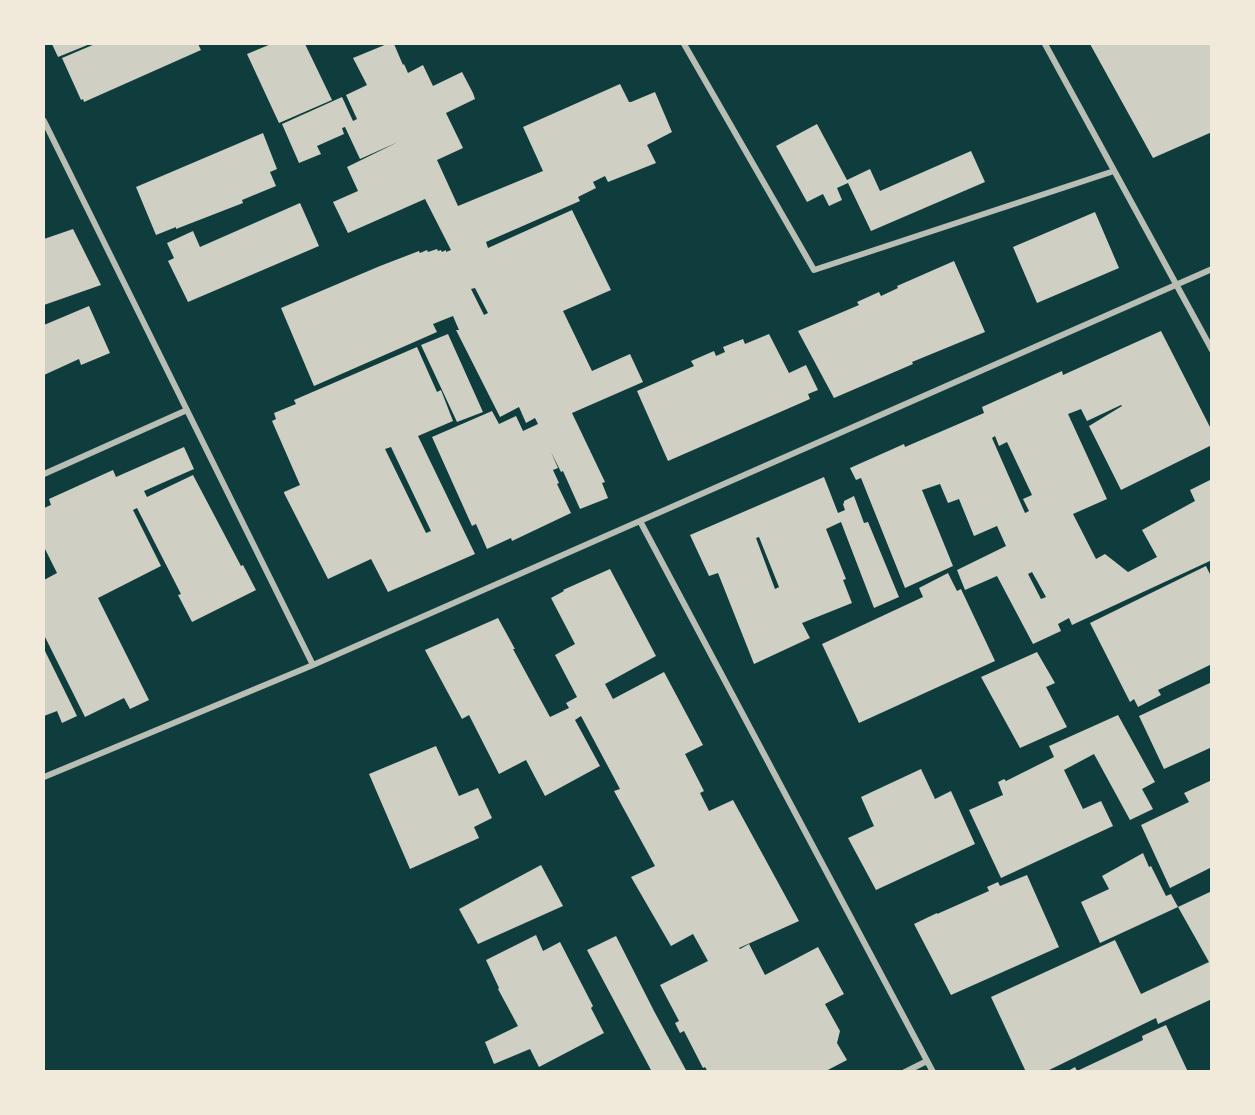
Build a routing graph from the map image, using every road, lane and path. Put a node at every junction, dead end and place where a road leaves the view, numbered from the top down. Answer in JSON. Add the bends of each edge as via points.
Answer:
{"nodes":[{"id":1,"x":684,"y":44,"type":"edge"},
{"id":2,"x":1045,"y":44,"type":"edge"},
{"id":3,"x":44,"y":121,"type":"edge"},
{"id":4,"x":1114,"y":171,"type":"junction"},
{"id":5,"x":1212,"y":269,"type":"edge"},
{"id":6,"x":1176,"y":284,"type":"junction"},
{"id":7,"x":1212,"y":350,"type":"edge"},
{"id":8,"x":187,"y":410,"type":"junction"},
{"id":9,"x":44,"y":474,"type":"edge"},
{"id":10,"x":640,"y":521,"type":"junction"},
{"id":11,"x":313,"y":665,"type":"junction"},
{"id":12,"x":44,"y":777,"type":"edge"},
{"id":13,"x":927,"y":1060,"type":"junction"},
{"id":14,"x":905,"y":1071,"type":"edge"},
{"id":15,"x":933,"y":1071,"type":"edge"}],
"edges":[{"from":1,"to":4,"type":"street","via":[[814,270]]},
{"from":2,"to":4,"type":"street"},
{"from":3,"to":8,"type":"street"},
{"from":4,"to":6,"type":"street"},
{"from":5,"to":6,"type":"street"},
{"from":6,"to":7,"type":"street"},
{"from":6,"to":10,"type":"street"},
{"from":8,"to":9,"type":"street"},
{"from":8,"to":11,"type":"street"},
{"from":10,"to":11,"type":"street"},
{"from":10,"to":13,"type":"street"},
{"from":11,"to":12,"type":"street"},
{"from":13,"to":14,"type":"street"},
{"from":13,"to":15,"type":"street"}]}
